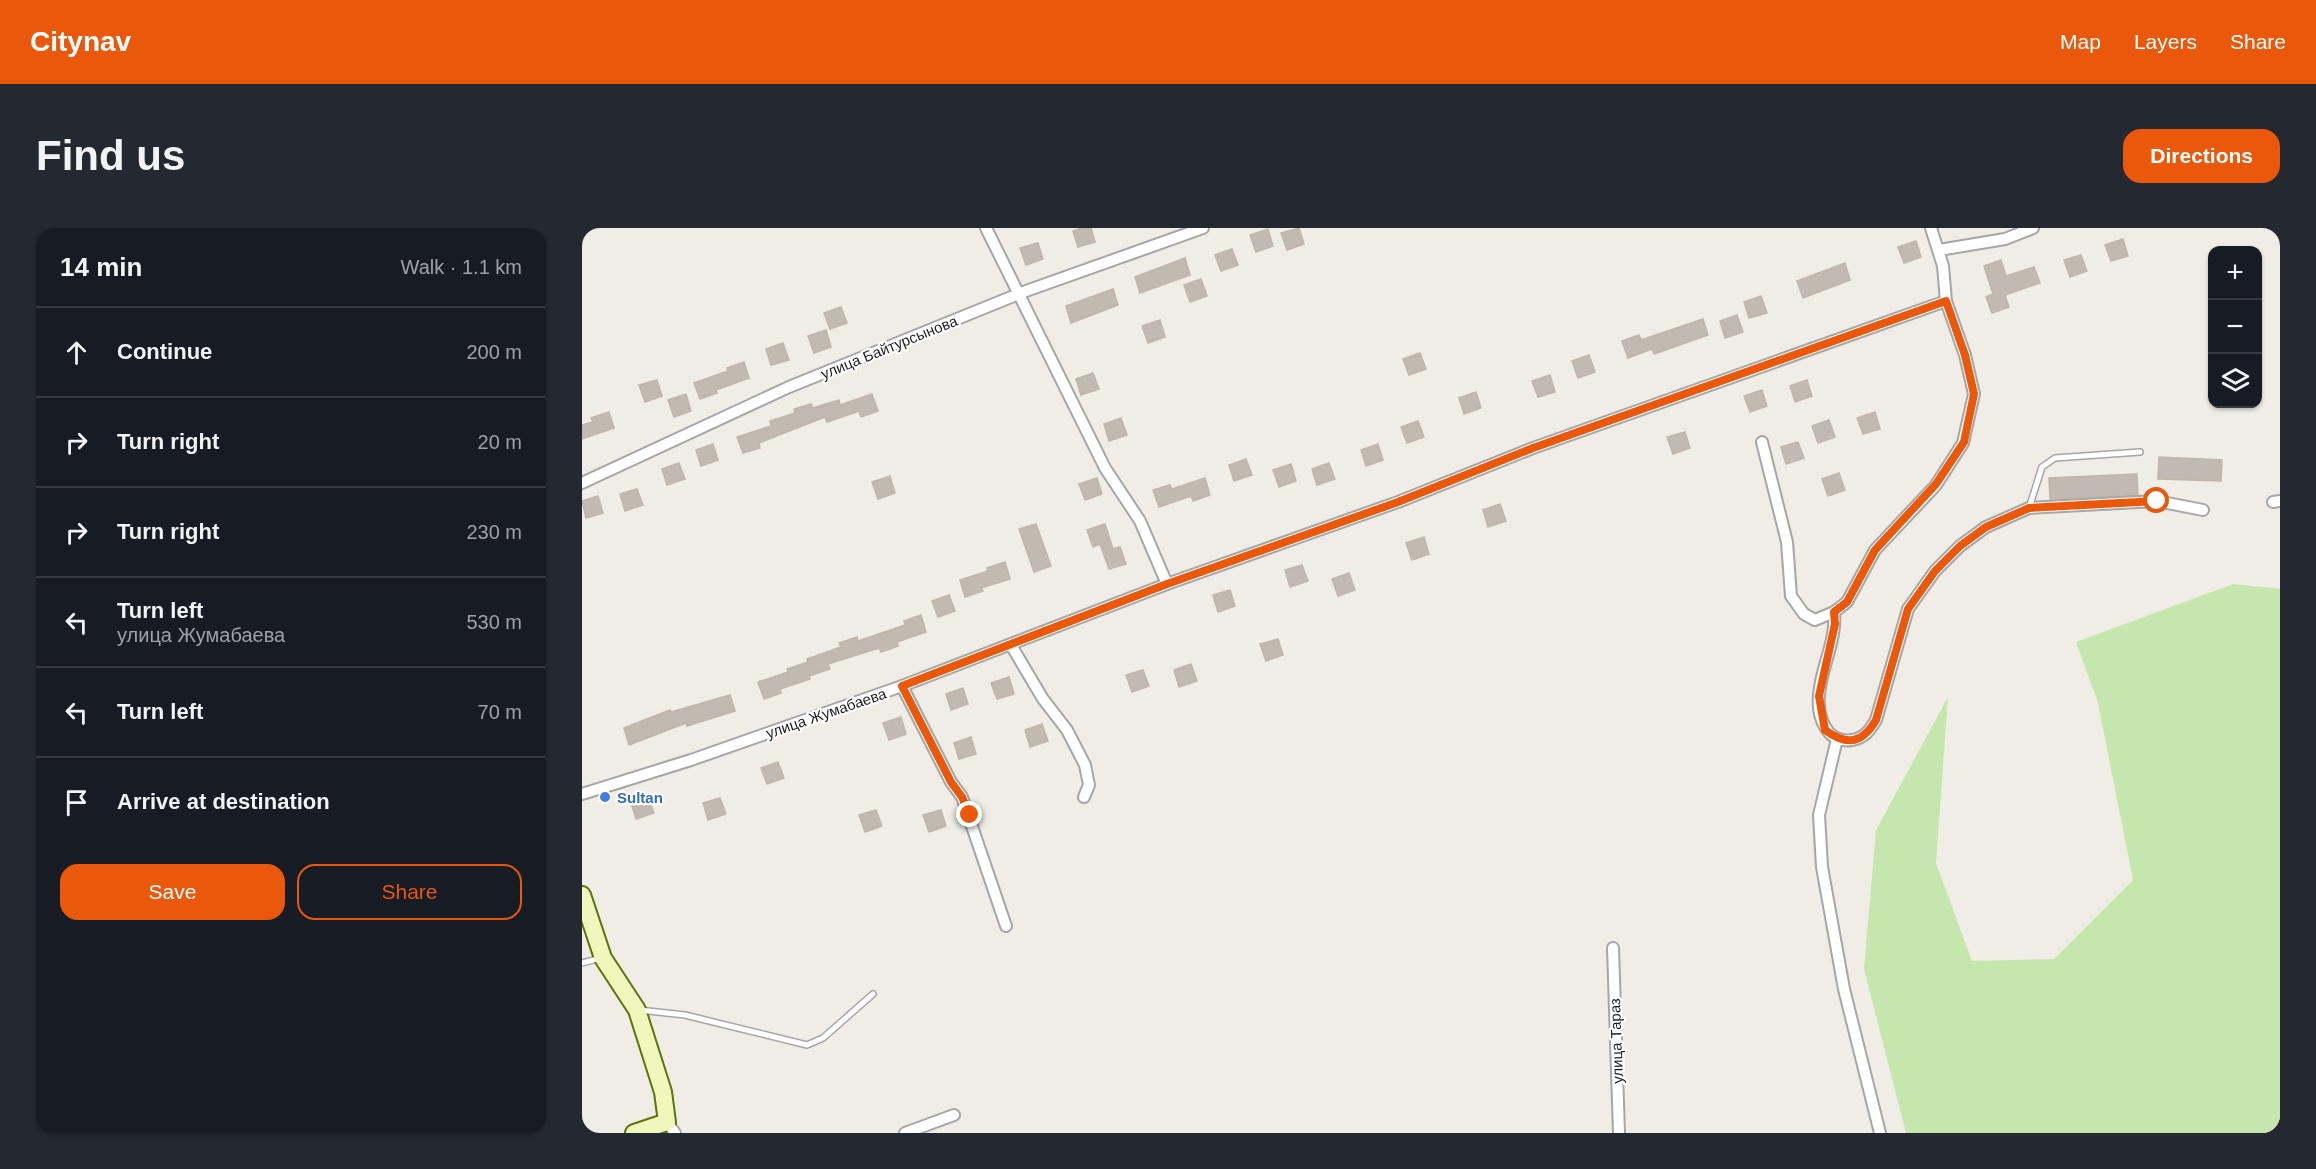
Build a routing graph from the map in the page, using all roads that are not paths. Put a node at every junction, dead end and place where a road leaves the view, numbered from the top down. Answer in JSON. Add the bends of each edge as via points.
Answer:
{"nodes":[{"id":1,"x":986,"y":228,"type":"edge"},
{"id":2,"x":1203,"y":228,"type":"edge"},
{"id":3,"x":1931,"y":228,"type":"edge"},
{"id":4,"x":2033,"y":228,"type":"edge"},
{"id":5,"x":1939,"y":250,"type":"junction"},
{"id":6,"x":1019,"y":294,"type":"junction"},
{"id":7,"x":1946,"y":301,"type":"junction"},
{"id":8,"x":1762,"y":442,"type":"dead end"},
{"id":9,"x":2140,"y":452,"type":"dead end"},
{"id":10,"x":582,"y":483,"type":"edge"},
{"id":11,"x":2029,"y":508,"type":"junction"},
{"id":12,"x":2203,"y":510,"type":"dead end"},
{"id":13,"x":1167,"y":584,"type":"junction"},
{"id":14,"x":1834,"y":612,"type":"junction"},
{"id":15,"x":1011,"y":645,"type":"junction"},
{"id":16,"x":902,"y":686,"type":"junction"},
{"id":17,"x":1837,"y":739,"type":"junction"},
{"id":18,"x":582,"y":794,"type":"edge"},
{"id":19,"x":1084,"y":798,"type":"dead end"},
{"id":20,"x":582,"y":895,"type":"edge"},
{"id":21,"x":1006,"y":926,"type":"dead end"},
{"id":22,"x":1613,"y":948,"type":"dead end"},
{"id":23,"x":603,"y":958,"type":"junction"},
{"id":24,"x":582,"y":963,"type":"edge"},
{"id":25,"x":873,"y":994,"type":"dead end"},
{"id":26,"x":637,"y":1010,"type":"junction"},
{"id":27,"x":954,"y":1115,"type":"dead end"},
{"id":28,"x":671,"y":1127,"type":"edge"},
{"id":29,"x":634,"y":1133,"type":"edge"},
{"id":30,"x":905,"y":1133,"type":"edge"},
{"id":31,"x":1619,"y":1133,"type":"edge"},
{"id":32,"x":1880,"y":1133,"type":"edge"}],
"edges":[{"from":1,"to":6,"type":"street"},
{"from":2,"to":6,"type":"street","name":"улица Байтурсынова"},
{"from":3,"to":5,"type":"street"},
{"from":4,"to":5,"type":"street","via":[[2005,239]]},
{"from":5,"to":7,"type":"street"},
{"from":6,"to":10,"type":"street","name":"улица Байтурсынова","via":[[789,387]]},
{"from":6,"to":13,"type":"street","via":[[1105,468],[1140,521]]},
{"from":7,"to":13,"type":"street","name":"улица Жумабаева"},
{"from":7,"to":14,"type":"street","via":[[1974,394],[1964,442],[1936,484],[1875,550],[1847,602]]},
{"from":8,"to":14,"type":"street","via":[[1786,542],[1791,596],[1804,614],[1815,620]]},
{"from":9,"to":11,"type":"lane","via":[[2055,458],[2042,467]]},
{"from":11,"to":12,"type":"street","via":[[2157,501]]},
{"from":11,"to":17,"type":"street","via":[[1986,527],[1935,571],[1908,609],[1876,720],[1868,734],[1852,740]]},
{"from":13,"to":15,"type":"street","name":"улица Жумабаева"},
{"from":14,"to":17,"type":"street","via":[[1835,624],[1819,696],[1825,730]]},
{"from":15,"to":16,"type":"street","name":"улица Жумабаева"},
{"from":15,"to":19,"type":"street","via":[[1067,730],[1085,765],[1089,785]]},
{"from":16,"to":18,"type":"street","name":"улица Жумабаева"},
{"from":16,"to":21,"type":"street","via":[[962,797]]},
{"from":17,"to":32,"type":"street","via":[[1819,815],[1822,867],[1844,989]]},
{"from":20,"to":23,"type":"street"},
{"from":22,"to":31,"type":"street","name":"улица Тараз"},
{"from":23,"to":24,"type":"lane"},
{"from":23,"to":26,"type":"street"},
{"from":25,"to":26,"type":"lane","via":[[823,1038],[807,1045],[685,1015]]},
{"from":26,"to":28,"type":"street"},
{"from":27,"to":30,"type":"street"},
{"from":28,"to":29,"type":"street"}]}
